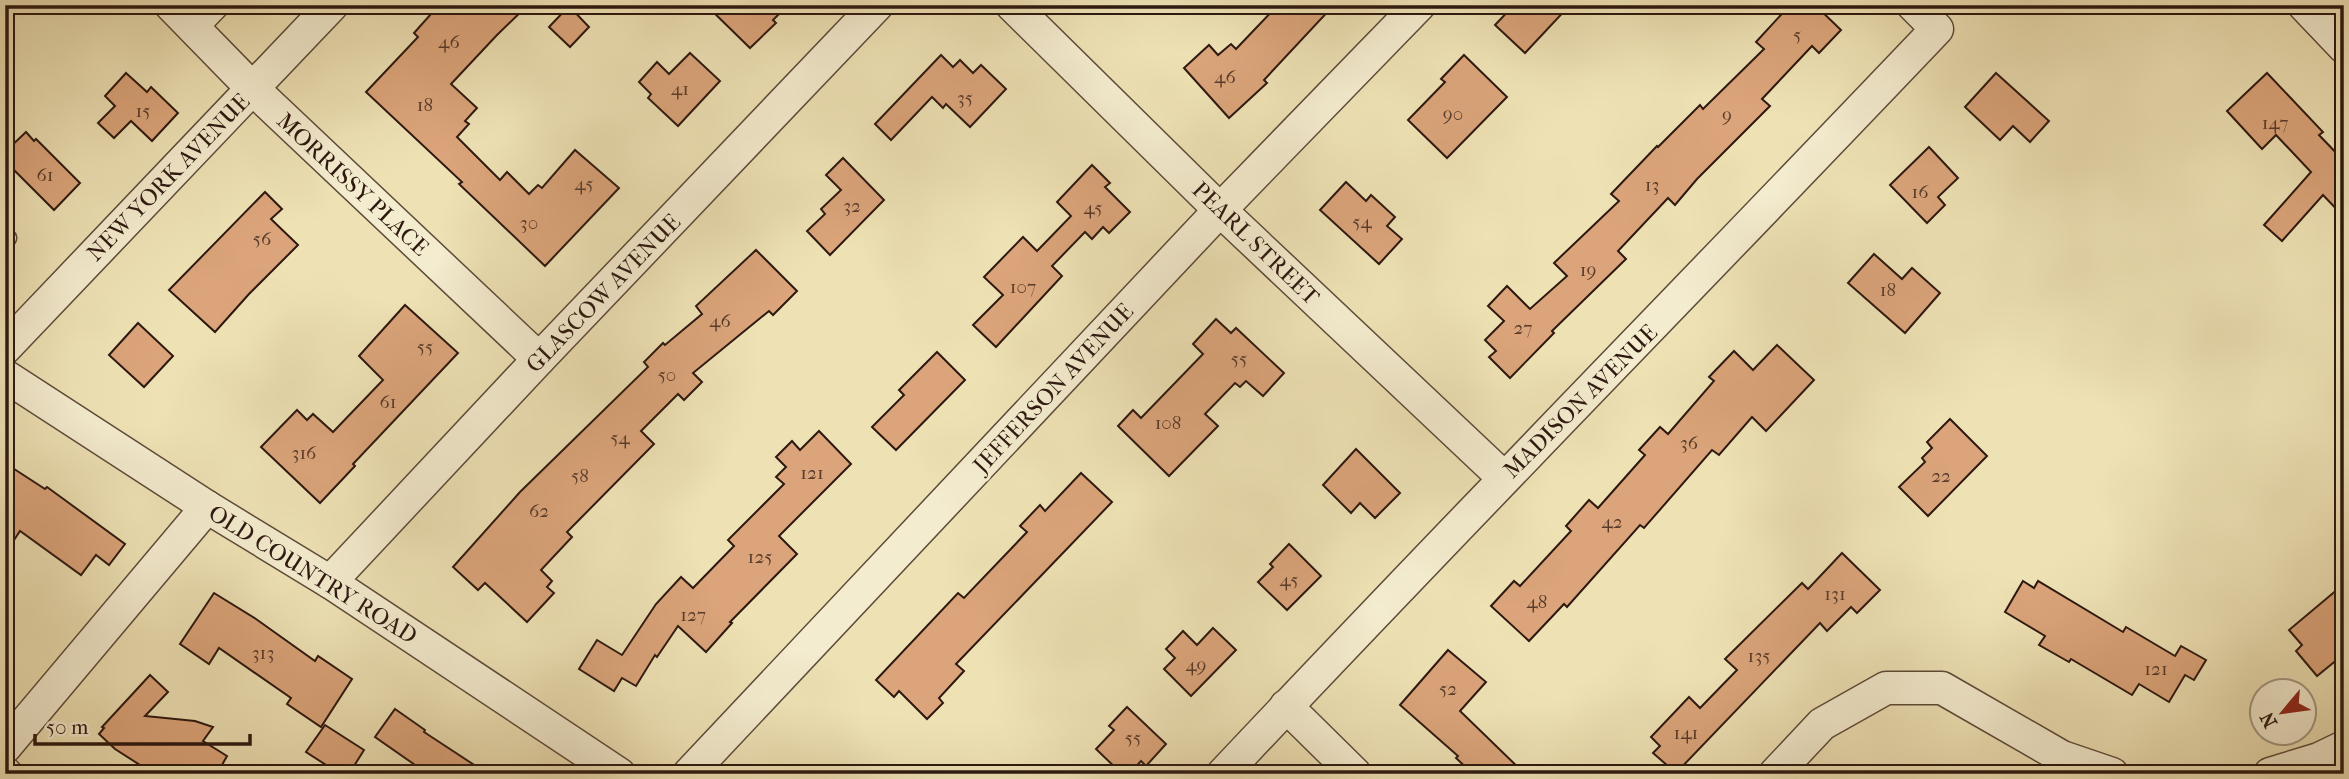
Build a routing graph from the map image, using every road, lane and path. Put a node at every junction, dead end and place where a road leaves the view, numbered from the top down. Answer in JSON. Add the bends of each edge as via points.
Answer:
{"nodes":[{"id":1,"x":171,"y":5,"type":"edge"},
{"id":2,"x":223,"y":5,"type":"edge"},
{"id":3,"x":331,"y":5,"type":"edge"},
{"id":4,"x":877,"y":5,"type":"edge"},
{"id":5,"x":1012,"y":5,"type":"edge"},
{"id":6,"x":1419,"y":5,"type":"edge"},
{"id":7,"x":1913,"y":5,"type":"edge"},
{"id":8,"x":2304,"y":5,"type":"edge"},
{"id":9,"x":197,"y":32,"type":"junction"},
{"id":10,"x":2344,"y":47,"type":"edge"},
{"id":11,"x":252,"y":88,"type":"junction"},
{"id":12,"x":1220,"y":210,"type":"junction"},
{"id":13,"x":5,"y":236,"type":"edge"},
{"id":14,"x":5,"y":242,"type":"edge"},
{"id":15,"x":5,"y":348,"type":"edge"},
{"id":16,"x":539,"y":359,"type":"junction"},
{"id":17,"x":5,"y":376,"type":"edge"},
{"id":18,"x":1504,"y":478,"type":"junction"},
{"id":19,"x":207,"y":507,"type":"junction"},
{"id":20,"x":330,"y":582,"type":"junction"},
{"id":21,"x":1286,"y":706,"type":"junction"},
{"id":22,"x":5,"y":747,"type":"edge"},
{"id":23,"x":2344,"y":747,"type":"edge"},
{"id":24,"x":619,"y":774,"type":"edge"},
{"id":25,"x":690,"y":774,"type":"edge"},
{"id":26,"x":1223,"y":774,"type":"edge"},
{"id":27,"x":1354,"y":774,"type":"edge"},
{"id":28,"x":1774,"y":774,"type":"edge"},
{"id":29,"x":2112,"y":774,"type":"edge"},
{"id":30,"x":2270,"y":774,"type":"edge"}],
"edges":[{"from":1,"to":9,"type":"street","name":"MORRISSY PLACE"},
{"from":2,"to":9,"type":"lane"},
{"from":3,"to":11,"type":"street","name":"NEW YORK AVENUE"},
{"from":4,"to":16,"type":"street","name":"GLASCOW AVENUE"},
{"from":5,"to":12,"type":"street","name":"PEARL STREET"},
{"from":6,"to":12,"type":"street","name":"JEFFERSON AVENUE"},
{"from":7,"to":18,"type":"street","name":"MADISON AVENUE","via":[[1937,29]]},
{"from":8,"to":10,"type":"street"},
{"from":9,"to":11,"type":"street","name":"MORRISSY PLACE"},
{"from":11,"to":15,"type":"street","name":"NEW YORK AVENUE"},
{"from":11,"to":16,"type":"street","name":"MORRISSY PLACE"},
{"from":12,"to":18,"type":"street","name":"PEARL STREET"},
{"from":12,"to":25,"type":"street","name":"JEFFERSON AVENUE"},
{"from":13,"to":14,"type":"lane"},
{"from":16,"to":20,"type":"street","name":"GLASCOW AVENUE"},
{"from":17,"to":19,"type":"street","name":"OLD COUNTRY ROAD"},
{"from":18,"to":21,"type":"street","name":"MADISON AVENUE"},
{"from":19,"to":20,"type":"street","name":"OLD COUNTRY ROAD"},
{"from":19,"to":22,"type":"street"},
{"from":20,"to":24,"type":"street","name":"OLD COUNTRY ROAD"},
{"from":21,"to":26,"type":"street","name":"MADISON AVENUE"},
{"from":21,"to":27,"type":"street"},
{"from":23,"to":30,"type":"street"},
{"from":28,"to":29,"type":"street","via":[[1822,724],[1886,688],[1942,688],[2062,757]]}]}
